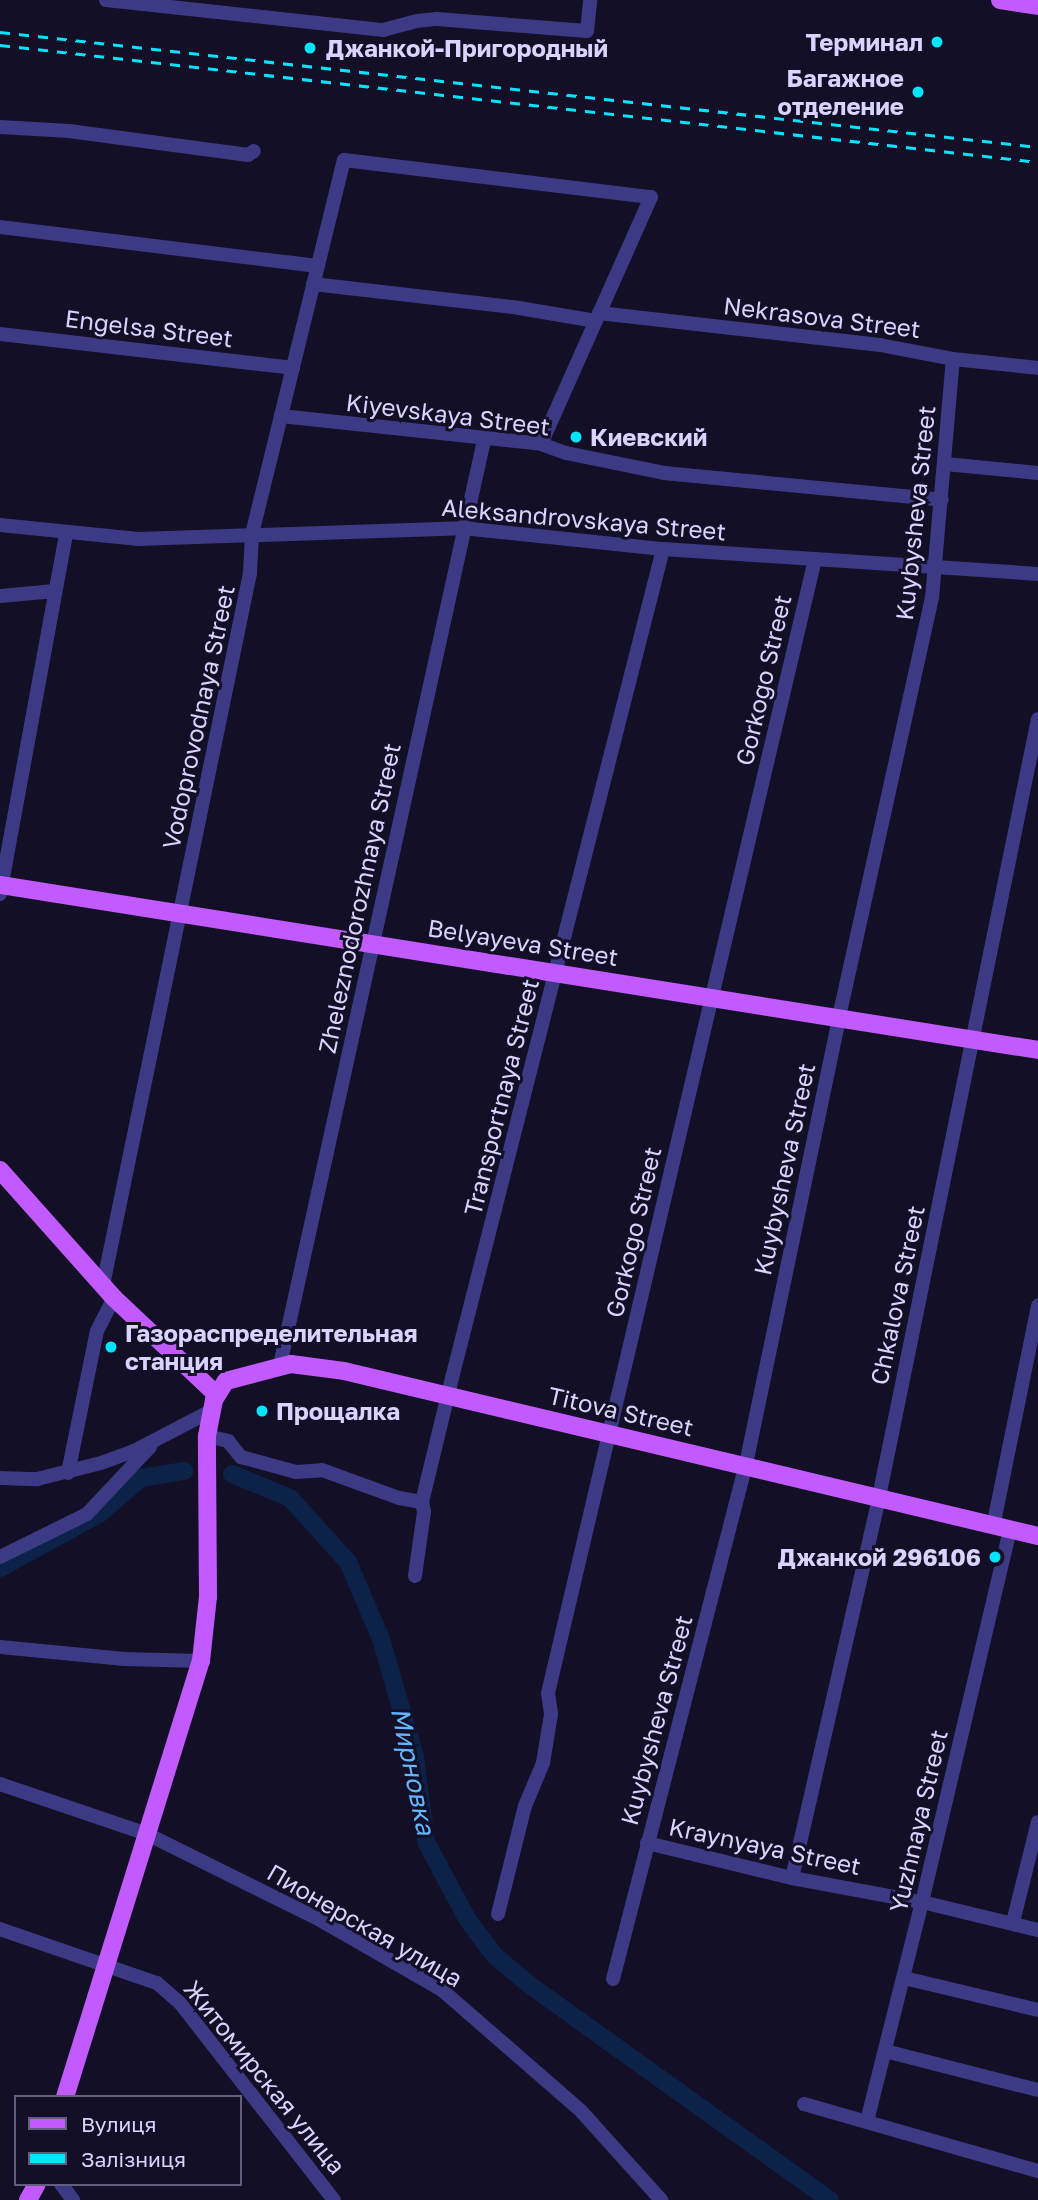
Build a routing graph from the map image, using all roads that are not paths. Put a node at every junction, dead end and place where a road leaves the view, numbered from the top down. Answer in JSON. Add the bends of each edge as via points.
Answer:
{"nodes":[{"id":1,"x":106,"y":0,"type":"edge"},
{"id":2,"x":590,"y":0,"type":"edge"},
{"id":3,"x":1000,"y":0,"type":"edge"},
{"id":4,"x":1038,"y":6,"type":"edge"},
{"id":5,"x":0,"y":127,"type":"edge"},
{"id":6,"x":254,"y":151,"type":"dead end"},
{"id":7,"x":0,"y":227,"type":"edge"},
{"id":8,"x":318,"y":266,"type":"junction"},
{"id":9,"x":313,"y":285,"type":"junction"},
{"id":10,"x":598,"y":317,"type":"junction"},
{"id":11,"x":0,"y":334,"type":"edge"},
{"id":12,"x":953,"y":359,"type":"junction"},
{"id":13,"x":293,"y":368,"type":"junction"},
{"id":14,"x":1038,"y":368,"type":"edge"},
{"id":15,"x":281,"y":416,"type":"junction"},
{"id":16,"x":484,"y":440,"type":"junction"},
{"id":17,"x":541,"y":444,"type":"junction"},
{"id":18,"x":945,"y":464,"type":"junction"},
{"id":19,"x":1038,"y":473,"type":"edge"},
{"id":20,"x":942,"y":500,"type":"junction"},
{"id":21,"x":0,"y":526,"type":"edge"},
{"id":22,"x":462,"y":528,"type":"junction"},
{"id":23,"x":66,"y":534,"type":"junction"},
{"id":24,"x":252,"y":534,"type":"junction"},
{"id":25,"x":663,"y":550,"type":"junction"},
{"id":26,"x":815,"y":559,"type":"junction"},
{"id":27,"x":937,"y":566,"type":"junction"},
{"id":28,"x":1038,"y":573,"type":"edge"},
{"id":29,"x":55,"y":591,"type":"junction"},
{"id":30,"x":0,"y":596,"type":"edge"},
{"id":31,"x":1038,"y":719,"type":"edge"},
{"id":32,"x":0,"y":888,"type":"edge"},
{"id":33,"x":181,"y":913,"type":"junction"},
{"id":34,"x":374,"y":943,"type":"junction"},
{"id":35,"x":557,"y":972,"type":"junction"},
{"id":36,"x":712,"y":997,"type":"junction"},
{"id":37,"x":839,"y":1017,"type":"junction"},
{"id":38,"x":972,"y":1038,"type":"junction"},
{"id":39,"x":1038,"y":1050,"type":"edge"},
{"id":40,"x":0,"y":1170,"type":"edge"},
{"id":41,"x":108,"y":1292,"type":"junction"},
{"id":42,"x":1038,"y":1306,"type":"edge"},
{"id":43,"x":280,"y":1365,"type":"junction"},
{"id":44,"x":216,"y":1394,"type":"junction"},
{"id":45,"x":450,"y":1396,"type":"junction"},
{"id":46,"x":209,"y":1412,"type":"junction"},
{"id":47,"x":610,"y":1434,"type":"junction"},
{"id":48,"x":207,"y":1436,"type":"junction"},
{"id":49,"x":158,"y":1438,"type":"junction"},
{"id":50,"x":746,"y":1464,"type":"junction"},
{"id":51,"x":68,"y":1473,"type":"junction"},
{"id":52,"x":0,"y":1478,"type":"edge"},
{"id":53,"x":879,"y":1497,"type":"junction"},
{"id":54,"x":422,"y":1502,"type":"junction"},
{"id":55,"x":1001,"y":1528,"type":"junction"},
{"id":56,"x":1038,"y":1536,"type":"edge"},
{"id":57,"x":0,"y":1557,"type":"edge"},
{"id":58,"x":415,"y":1576,"type":"dead end"},
{"id":59,"x":0,"y":1647,"type":"edge"},
{"id":60,"x":201,"y":1661,"type":"junction"},
{"id":61,"x":0,"y":1784,"type":"edge"},
{"id":62,"x":1038,"y":1822,"type":"edge"},
{"id":63,"x":147,"y":1834,"type":"junction"},
{"id":64,"x":647,"y":1843,"type":"junction"},
{"id":65,"x":792,"y":1878,"type":"junction"},
{"id":66,"x":922,"y":1902,"type":"junction"},
{"id":67,"x":498,"y":1913,"type":"dead end"},
{"id":68,"x":1013,"y":1922,"type":"junction"},
{"id":69,"x":0,"y":1929,"type":"edge"},
{"id":70,"x":1038,"y":1930,"type":"edge"},
{"id":71,"x":107,"y":1963,"type":"junction"},
{"id":72,"x":904,"y":1978,"type":"junction"},
{"id":73,"x":613,"y":1979,"type":"dead end"},
{"id":74,"x":1038,"y":2010,"type":"edge"},
{"id":75,"x":886,"y":2051,"type":"junction"},
{"id":76,"x":1038,"y":2090,"type":"edge"},
{"id":77,"x":66,"y":2095,"type":"edge"},
{"id":78,"x":804,"y":2104,"type":"dead end"},
{"id":79,"x":867,"y":2121,"type":"junction"},
{"id":80,"x":1038,"y":2171,"type":"edge"},
{"id":81,"x":334,"y":2200,"type":"edge"},
{"id":82,"x":661,"y":2200,"type":"edge"}],
"edges":[{"from":1,"to":2,"type":"street","via":[[383,30],[437,19],[587,31]]},
{"from":3,"to":4,"type":"main road"},
{"from":5,"to":6,"type":"street","via":[[69,131],[248,155]]},
{"from":7,"to":8,"type":"street"},
{"from":8,"to":9,"type":"street","name":"Vodoprovodnaya Street"},
{"from":8,"to":10,"type":"street","name":"Vodoprovodnaya Street","via":[[344,160],[651,197]]},
{"from":9,"to":10,"type":"street","name":"Nekrasova Street"},
{"from":9,"to":13,"type":"street","name":"Vodoprovodnaya Street"},
{"from":10,"to":12,"type":"street","name":"Nekrasova Street","via":[[880,345]]},
{"from":10,"to":17,"type":"street"},
{"from":11,"to":13,"type":"street","name":"Engelsa Street"},
{"from":12,"to":14,"type":"street","name":"Nekrasova Street"},
{"from":12,"to":18,"type":"street","name":"Kuybysheva Street"},
{"from":13,"to":15,"type":"street","name":"Vodoprovodnaya Street"},
{"from":15,"to":16,"type":"street","name":"Kiyevskaya Street"},
{"from":15,"to":24,"type":"street","name":"Vodoprovodnaya Street"},
{"from":16,"to":17,"type":"street","name":"Kiyevskaya Street"},
{"from":16,"to":22,"type":"street","name":"Zheleznodorozhnaya Street"},
{"from":17,"to":20,"type":"street","name":"Kiyevskaya Street","via":[[664,473]]},
{"from":18,"to":19,"type":"street"},
{"from":18,"to":20,"type":"street","name":"Kuybysheva Street"},
{"from":20,"to":27,"type":"street","name":"Kuybysheva Street"},
{"from":21,"to":23,"type":"street","name":"Aleksandrovskaya Street"},
{"from":22,"to":24,"type":"street","name":"Aleksandrovskaya Street"},
{"from":22,"to":25,"type":"street","name":"Aleksandrovskaya Street"},
{"from":22,"to":34,"type":"street","name":"Zheleznodorozhnaya Street"},
{"from":23,"to":24,"type":"street","name":"Aleksandrovskaya Street","via":[[138,539]]},
{"from":23,"to":29,"type":"street"},
{"from":24,"to":33,"type":"street","name":"Vodoprovodnaya Street","via":[[250,573]]},
{"from":25,"to":26,"type":"street","name":"Aleksandrovskaya Street"},
{"from":25,"to":35,"type":"street","name":"Transportnaya Street"},
{"from":26,"to":27,"type":"street","name":"Aleksandrovskaya Street"},
{"from":26,"to":36,"type":"street","name":"Gorkogo Street"},
{"from":27,"to":28,"type":"street","name":"Aleksandrovskaya Street"},
{"from":27,"to":37,"type":"street","name":"Kuybysheva Street"},
{"from":29,"to":30,"type":"street"},
{"from":29,"to":32,"type":"street"},
{"from":31,"to":38,"type":"street","name":"Chkalova Street"},
{"from":32,"to":33,"type":"main road","name":"Belyayeva Street"},
{"from":33,"to":34,"type":"main road","name":"Belyayeva Street"},
{"from":33,"to":41,"type":"street","name":"Vodoprovodnaya Street"},
{"from":34,"to":35,"type":"main road","name":"Belyayeva Street"},
{"from":34,"to":43,"type":"street","name":"Zheleznodorozhnaya Street"},
{"from":35,"to":36,"type":"main road","name":"Belyayeva Street"},
{"from":35,"to":45,"type":"street","name":"Transportnaya Street"},
{"from":36,"to":37,"type":"main road","name":"Belyayeva Street"},
{"from":36,"to":47,"type":"street","name":"Gorkogo Street"},
{"from":37,"to":38,"type":"main road","name":"Belyayeva Street"},
{"from":37,"to":50,"type":"street","name":"Kuybysheva Street"},
{"from":38,"to":39,"type":"main road","name":"Belyayeva Street"},
{"from":38,"to":53,"type":"street","name":"Chkalova Street"},
{"from":40,"to":41,"type":"main road"},
{"from":41,"to":44,"type":"main road"},
{"from":41,"to":51,"type":"street","name":"Vodoprovodnaya Street"},
{"from":42,"to":55,"type":"street","name":"Yuzhnaya Street"},
{"from":43,"to":44,"type":"main road","name":"Titova Street","via":[[226,1381]]},
{"from":43,"to":45,"type":"main road","name":"Titova Street","via":[[344,1371]]},
{"from":44,"to":46,"type":"main road"},
{"from":45,"to":47,"type":"main road","name":"Titova Street"},
{"from":45,"to":54,"type":"street","name":"Transportnaya Street"},
{"from":46,"to":48,"type":"main road"},
{"from":46,"to":49,"type":"street"},
{"from":47,"to":50,"type":"main road","name":"Titova Street"},
{"from":47,"to":67,"type":"street","name":"Gorkogo Street","via":[[548,1692],[551,1714],[543,1763],[525,1806]]},
{"from":48,"to":54,"type":"street","via":[[228,1441],[242,1457],[296,1472],[322,1470],[398,1498]]},
{"from":48,"to":60,"type":"main road","via":[[208,1597]]},
{"from":49,"to":51,"type":"street"},
{"from":49,"to":57,"type":"street","via":[[87,1514]]},
{"from":50,"to":53,"type":"main road","name":"Titova Street"},
{"from":50,"to":64,"type":"street","name":"Kuybysheva Street"},
{"from":51,"to":52,"type":"street","via":[[37,1479]]},
{"from":53,"to":55,"type":"main road","name":"Titova Street"},
{"from":53,"to":65,"type":"street","name":"Chkalova Street"},
{"from":54,"to":58,"type":"street","name":"Transportnaya Street"},
{"from":55,"to":56,"type":"main road","name":"Titova Street"},
{"from":55,"to":66,"type":"street","name":"Yuzhnaya Street"},
{"from":59,"to":60,"type":"street"},
{"from":60,"to":63,"type":"main road"},
{"from":61,"to":63,"type":"street","name":"Пионерская улица"},
{"from":62,"to":68,"type":"street"},
{"from":63,"to":71,"type":"main road"},
{"from":63,"to":82,"type":"street","name":"Пионерская улица","via":[[320,1920],[442,1990],[581,2110]]},
{"from":64,"to":65,"type":"street","name":"Kraynyaya Street"},
{"from":64,"to":73,"type":"street","name":"Kuybysheva Street"},
{"from":65,"to":66,"type":"street","name":"Kraynyaya Street"},
{"from":66,"to":68,"type":"street","name":"Kraynyaya Street"},
{"from":66,"to":72,"type":"street","name":"Yuzhnaya Street"},
{"from":68,"to":70,"type":"street","name":"Kraynyaya Street"},
{"from":69,"to":71,"type":"street","name":"Житомирская улица"},
{"from":71,"to":77,"type":"main road"},
{"from":71,"to":81,"type":"street","name":"Житомирская улица","via":[[157,1983],[180,2003]]},
{"from":72,"to":74,"type":"street"},
{"from":72,"to":75,"type":"street","name":"Yuzhnaya Street"},
{"from":75,"to":76,"type":"street"},
{"from":75,"to":79,"type":"street","name":"Yuzhnaya Street"},
{"from":78,"to":79,"type":"street"},
{"from":79,"to":80,"type":"street"}]}
